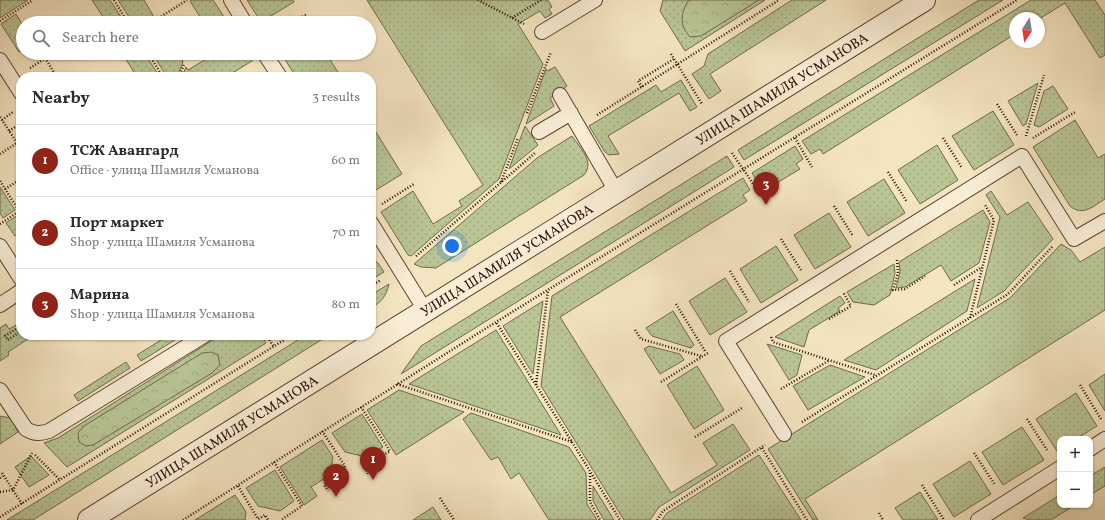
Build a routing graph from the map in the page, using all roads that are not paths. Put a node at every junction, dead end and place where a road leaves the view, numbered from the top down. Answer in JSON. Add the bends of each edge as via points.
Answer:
{"nodes":[{"id":1,"x":231,"y":0,"type":"edge"},
{"id":2,"x":595,"y":0,"type":"edge"},
{"id":3,"x":924,"y":0,"type":"edge"},
{"id":4,"x":241,"y":16,"type":"edge"},
{"id":5,"x":542,"y":32,"type":"road end"},
{"id":6,"x":0,"y":60,"type":"edge"},
{"id":7,"x":269,"y":60,"type":"edge"},
{"id":8,"x":277,"y":72,"type":"edge"},
{"id":9,"x":16,"y":85,"type":"edge"},
{"id":10,"x":560,"y":95,"type":"dead end"},
{"id":11,"x":571,"y":113,"type":"junction"},
{"id":12,"x":539,"y":132,"type":"dead end"},
{"id":13,"x":616,"y":191,"type":"junction"},
{"id":14,"x":1105,"y":221,"type":"edge"},
{"id":15,"x":376,"y":234,"type":"edge"},
{"id":16,"x":0,"y":246,"type":"edge"},
{"id":17,"x":16,"y":271,"type":"edge"},
{"id":18,"x":16,"y":294,"type":"edge"},
{"id":19,"x":0,"y":305,"type":"edge"},
{"id":20,"x":425,"y":310,"type":"junction"},
{"id":21,"x":197,"y":340,"type":"edge"},
{"id":22,"x":0,"y":390,"type":"edge"},
{"id":23,"x":784,"y":434,"type":"road end"},
{"id":24,"x":1105,"y":439,"type":"edge"},
{"id":25,"x":1093,"y":447,"type":"edge"},
{"id":26,"x":1057,"y":469,"type":"edge"},
{"id":27,"x":89,"y":520,"type":"edge"},
{"id":28,"x":978,"y":520,"type":"edge"}],
"edges":[{"from":1,"to":4,"type":"lane"},
{"from":2,"to":5,"type":"lane"},
{"from":3,"to":13,"type":"street","name":"УЛИЦА ШАМИЛЯ УСМАНОВА"},
{"from":6,"to":9,"type":"lane"},
{"from":7,"to":8,"type":"lane"},
{"from":10,"to":11,"type":"lane"},
{"from":11,"to":12,"type":"lane"},
{"from":11,"to":13,"type":"lane"},
{"from":13,"to":20,"type":"street","name":"УЛИЦА ШАМИЛЯ УСМАНОВА"},
{"from":14,"to":23,"type":"lane","via":[[1074,239],[1023,151],[919,221],[726,341]]},
{"from":15,"to":20,"type":"lane"},
{"from":16,"to":17,"type":"lane"},
{"from":18,"to":19,"type":"lane"},
{"from":20,"to":27,"type":"street","name":"УЛИЦА ШАМИЛЯ УСМАНОВА"},
{"from":21,"to":22,"type":"lane","via":[[45,432],[33,433],[26,429]]},
{"from":24,"to":25,"type":"lane"},
{"from":26,"to":28,"type":"lane"}]}
